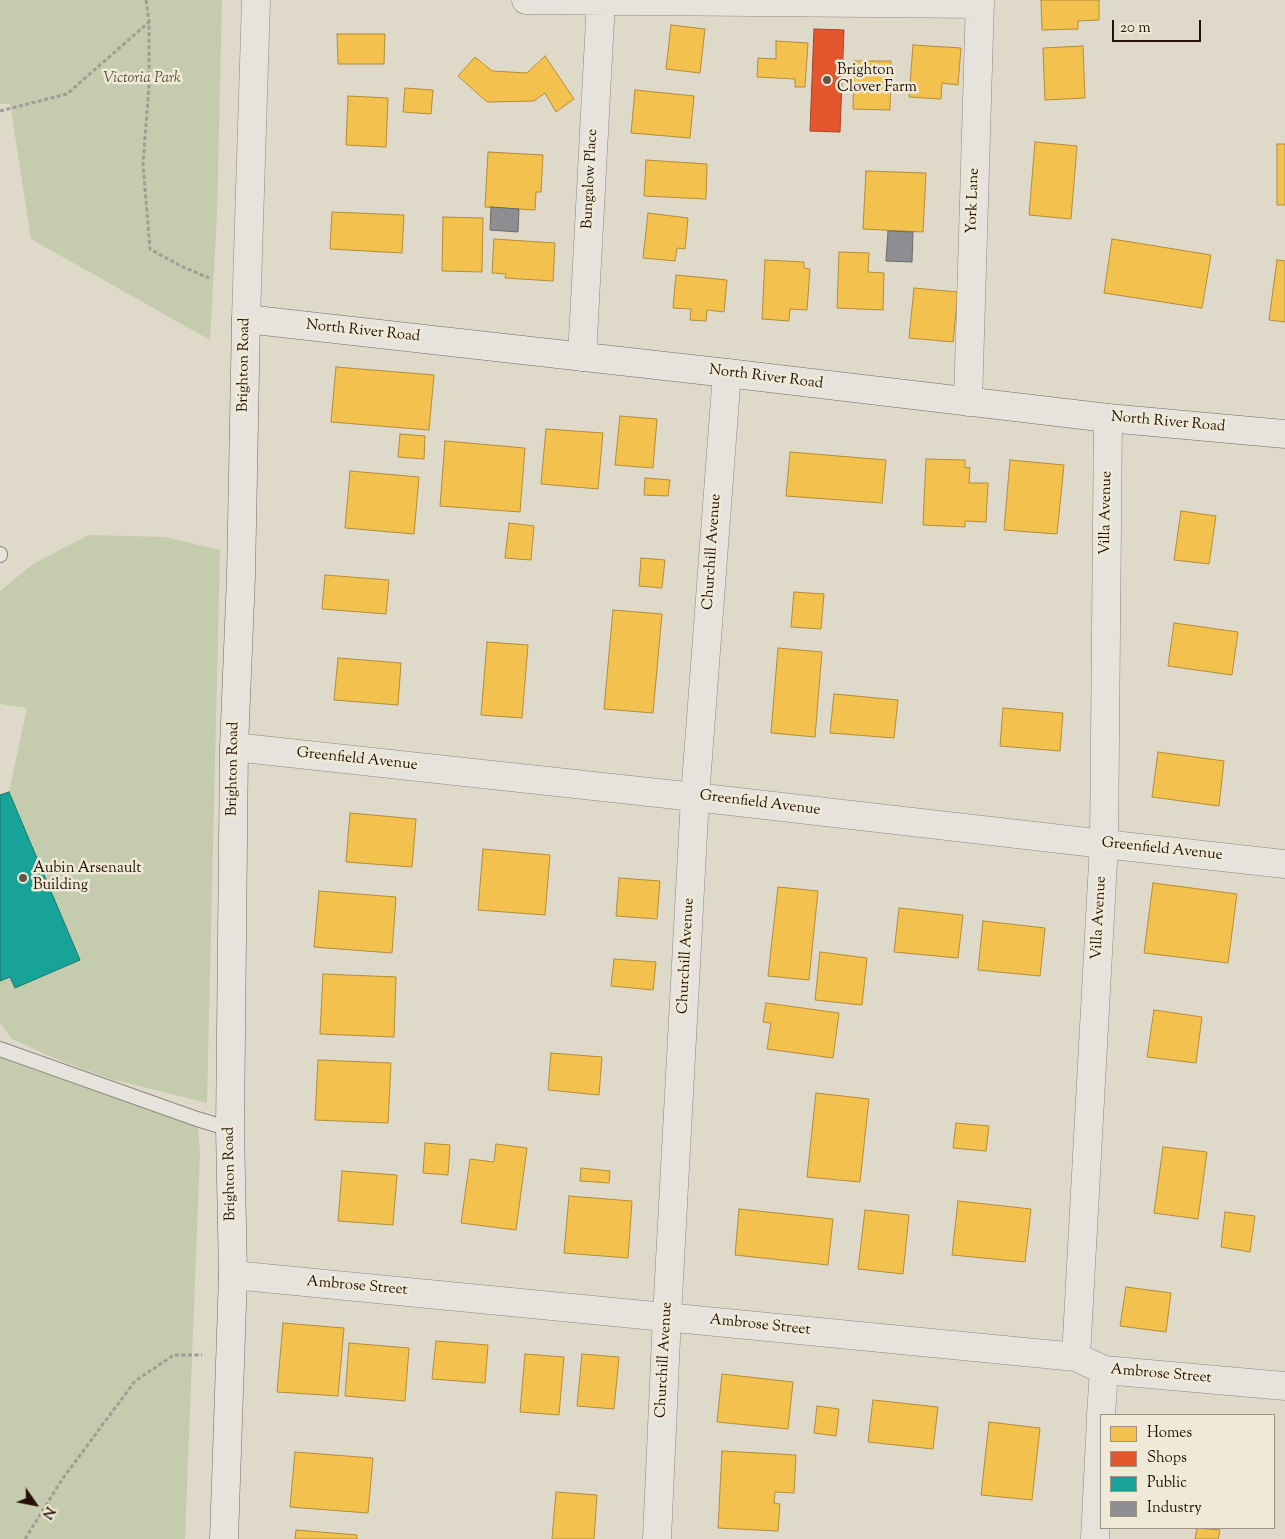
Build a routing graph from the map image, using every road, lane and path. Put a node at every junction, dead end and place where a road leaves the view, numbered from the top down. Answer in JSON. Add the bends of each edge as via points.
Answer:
{"nodes":[{"id":1,"x":146,"y":0,"type":"edge"},
{"id":2,"x":256,"y":0,"type":"edge"},
{"id":3,"x":526,"y":0,"type":"edge"},
{"id":4,"x":601,"y":1,"type":"edge"},
{"id":5,"x":980,"y":2,"type":"edge"},
{"id":6,"x":149,"y":21,"type":"junction"},
{"id":7,"x":0,"y":111,"type":"edge"},
{"id":8,"x":210,"y":278,"type":"dead end"},
{"id":9,"x":246,"y":319,"type":"junction"},
{"id":10,"x":582,"y":357,"type":"junction"},
{"id":11,"x":727,"y":373,"type":"junction"},
{"id":12,"x":968,"y":402,"type":"junction"},
{"id":13,"x":1108,"y":418,"type":"junction"},
{"id":14,"x":1285,"y":434,"type":"edge"},
{"id":15,"x":234,"y":747,"type":"junction"},
{"id":16,"x":695,"y":797,"type":"junction"},
{"id":17,"x":1104,"y":844,"type":"junction"},
{"id":18,"x":1285,"y":864,"type":"edge"},
{"id":19,"x":0,"y":1049,"type":"edge"},
{"id":20,"x":230,"y":1128,"type":"junction"},
{"id":21,"x":233,"y":1275,"type":"junction"},
{"id":22,"x":667,"y":1316,"type":"junction"},
{"id":23,"x":230,"y":1354,"type":"junction"},
{"id":24,"x":1076,"y":1357,"type":"junction"},
{"id":25,"x":1104,"y":1370,"type":"junction"},
{"id":26,"x":1285,"y":1386,"type":"edge"},
{"id":27,"x":1101,"y":1414,"type":"edge"},
{"id":28,"x":1100,"y":1437,"type":"edge"},
{"id":29,"x":25,"y":1539,"type":"edge"},
{"id":30,"x":224,"y":1539,"type":"edge"},
{"id":31,"x":657,"y":1539,"type":"edge"},
{"id":32,"x":1095,"y":1539,"type":"edge"}],
"edges":[{"from":1,"to":6,"type":"path"},
{"from":2,"to":9,"type":"street","name":"Brighton Road"},
{"from":3,"to":4,"type":"street"},
{"from":4,"to":5,"type":"street"},
{"from":4,"to":10,"type":"street","name":"Bungalow Place"},
{"from":5,"to":12,"type":"street","name":"York Lane"},
{"from":6,"to":7,"type":"path","via":[[67,94]]},
{"from":6,"to":8,"type":"path","via":[[149,86],[143,164],[150,249]]},
{"from":9,"to":10,"type":"street","name":"North River Road"},
{"from":9,"to":15,"type":"street","name":"Brighton Road"},
{"from":10,"to":11,"type":"street","name":"North River Road"},
{"from":11,"to":12,"type":"street","name":"North River Road"},
{"from":11,"to":16,"type":"street","name":"Churchill Avenue"},
{"from":12,"to":13,"type":"street","name":"North River Road"},
{"from":13,"to":14,"type":"street","name":"North River Road"},
{"from":13,"to":17,"type":"street","name":"Villa Avenue"},
{"from":15,"to":16,"type":"street","name":"Greenfield Avenue"},
{"from":15,"to":20,"type":"street","name":"Brighton Road"},
{"from":16,"to":17,"type":"street","name":"Greenfield Avenue"},
{"from":16,"to":22,"type":"street","name":"Churchill Avenue"},
{"from":17,"to":18,"type":"street","name":"Greenfield Avenue"},
{"from":17,"to":24,"type":"street","name":"Villa Avenue"},
{"from":19,"to":20,"type":"lane"},
{"from":20,"to":21,"type":"street","name":"Brighton Road"},
{"from":21,"to":22,"type":"street","name":"Ambrose Street"},
{"from":21,"to":23,"type":"street","name":"Brighton Road"},
{"from":22,"to":24,"type":"street","name":"Ambrose Street"},
{"from":22,"to":31,"type":"street","name":"Churchill Avenue"},
{"from":23,"to":29,"type":"path","via":[[174,1355],[135,1381],[61,1481]]},
{"from":23,"to":30,"type":"street","name":"Brighton Road"},
{"from":24,"to":25,"type":"street","name":"Ambrose Street"},
{"from":25,"to":26,"type":"street","name":"Ambrose Street"},
{"from":25,"to":27,"type":"street"},
{"from":28,"to":32,"type":"street"}]}
